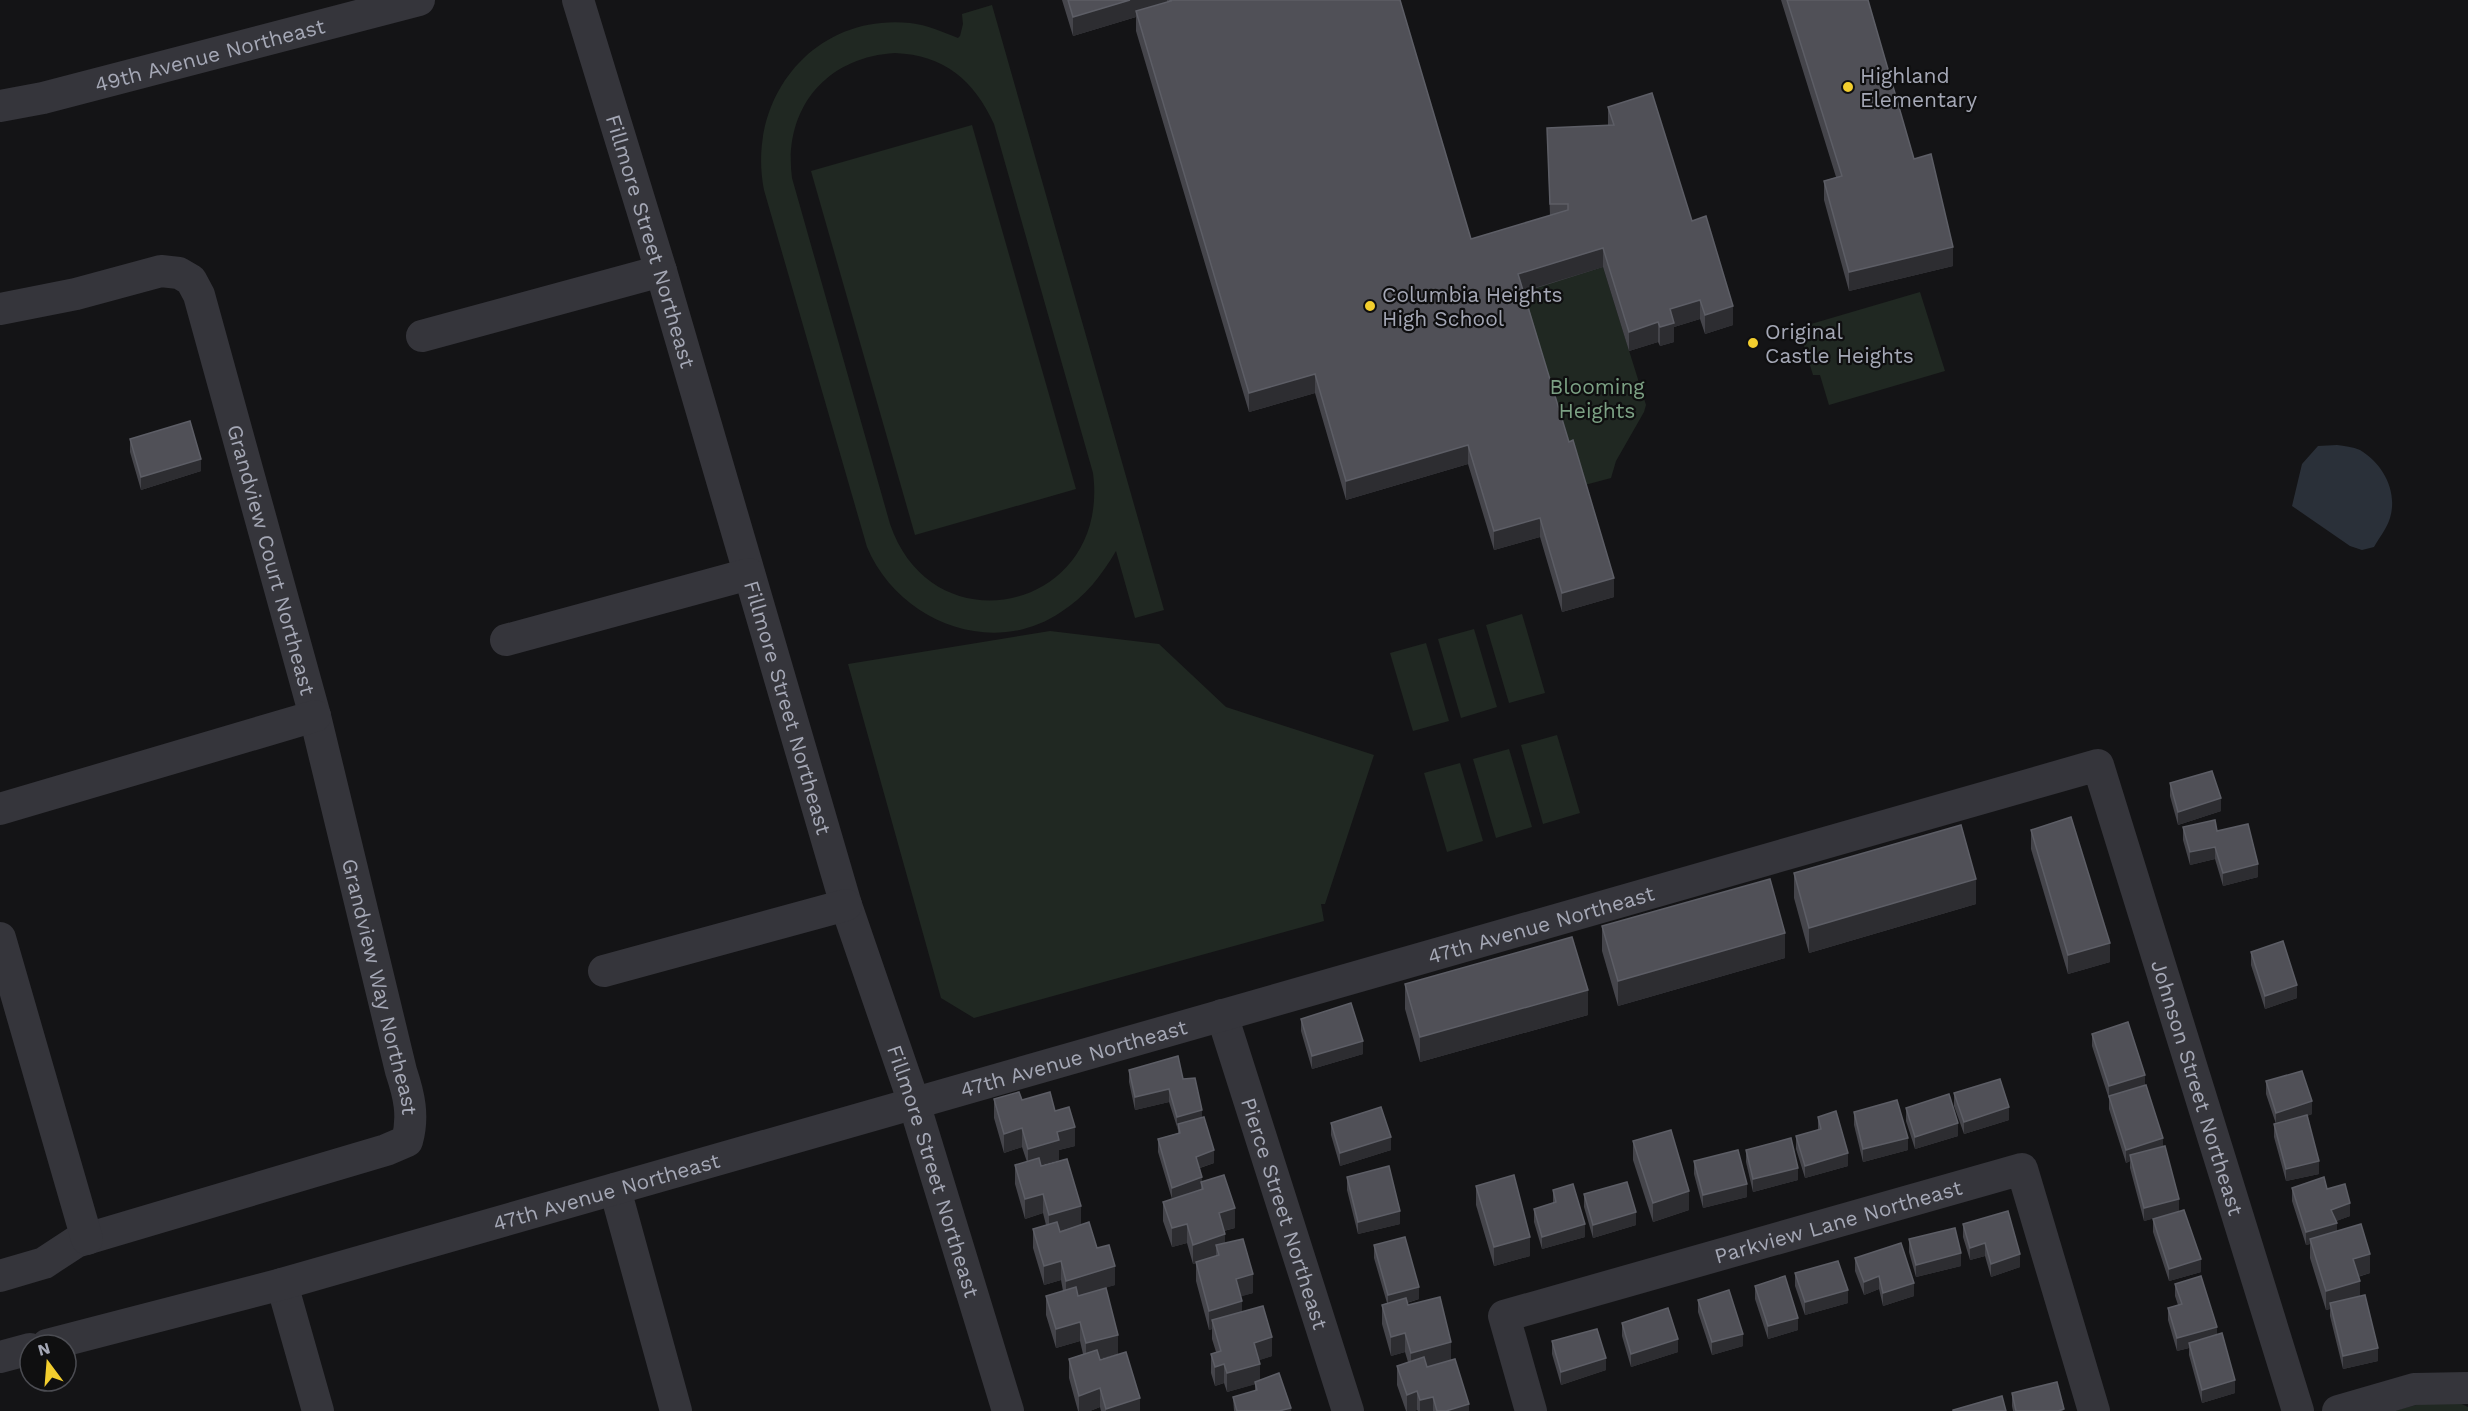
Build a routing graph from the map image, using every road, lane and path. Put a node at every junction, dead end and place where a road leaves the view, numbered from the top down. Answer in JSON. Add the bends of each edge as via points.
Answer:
{"nodes":[{"id":1,"x":420,"y":0,"type":"edge"},
{"id":2,"x":578,"y":0,"type":"edge"},
{"id":3,"x":0,"y":106,"type":"edge"},
{"id":4,"x":661,"y":271,"type":"junction"},
{"id":5,"x":0,"y":309,"type":"edge"},
{"id":6,"x":422,"y":336,"type":"dead end"},
{"id":7,"x":749,"y":574,"type":"junction"},
{"id":8,"x":506,"y":640,"type":"dead end"},
{"id":9,"x":315,"y":716,"type":"junction"},
{"id":10,"x":2098,"y":765,"type":"joint"},
{"id":11,"x":0,"y":809,"type":"edge"},
{"id":12,"x":846,"y":905,"type":"junction"},
{"id":13,"x":0,"y":938,"type":"edge"},
{"id":14,"x":604,"y":971,"type":"dead end"},
{"id":15,"x":1222,"y":1015,"type":"junction"},
{"id":16,"x":914,"y":1103,"type":"junction"},
{"id":17,"x":615,"y":1189,"type":"junction"},
{"id":18,"x":87,"y":1239,"type":"junction"},
{"id":19,"x":0,"y":1276,"type":"edge"},
{"id":20,"x":282,"y":1284,"type":"junction"},
{"id":21,"x":78,"y":1337,"type":"edge"},
{"id":22,"x":18,"y":1352,"type":"edge"},
{"id":23,"x":0,"y":1357,"type":"edge"},
{"id":24,"x":2468,"y":1388,"type":"edge"},
{"id":25,"x":318,"y":1411,"type":"edge"},
{"id":26,"x":676,"y":1411,"type":"edge"},
{"id":27,"x":1008,"y":1411,"type":"edge"},
{"id":28,"x":1348,"y":1411,"type":"edge"},
{"id":29,"x":1531,"y":1411,"type":"edge"},
{"id":30,"x":2094,"y":1411,"type":"edge"},
{"id":31,"x":2298,"y":1411,"type":"edge"},
{"id":32,"x":2338,"y":1411,"type":"edge"}],
"edges":[{"from":1,"to":3,"type":"street","name":"49th Avenue Northeast"},
{"from":2,"to":4,"type":"street","name":"Fillmore Street Northeast"},
{"from":4,"to":6,"type":"street"},
{"from":4,"to":7,"type":"street","name":"Fillmore Street Northeast"},
{"from":5,"to":9,"type":"street","name":"Grandview Court Northeast","via":[[161,271],[179,273],[191,280],[199,295]]},
{"from":7,"to":8,"type":"street"},
{"from":7,"to":12,"type":"street","name":"Fillmore Street Northeast"},
{"from":9,"to":11,"type":"street","name":"Grandview Court Northeast"},
{"from":9,"to":18,"type":"street","name":"Grandview Way Northeast","via":[[409,1093],[411,1123],[407,1141],[358,1160]]},
{"from":10,"to":15,"type":"street","name":"47th Avenue Northeast"},
{"from":10,"to":31,"type":"street","name":"Johnson Street Northeast"},
{"from":12,"to":14,"type":"street"},
{"from":12,"to":16,"type":"street","name":"Fillmore Street Northeast"},
{"from":13,"to":18,"type":"street"},
{"from":15,"to":16,"type":"street","name":"47th Avenue Northeast"},
{"from":15,"to":28,"type":"street","name":"Pierce Street Northeast"},
{"from":16,"to":17,"type":"street","name":"47th Avenue Northeast"},
{"from":16,"to":27,"type":"street","name":"Fillmore Street Northeast"},
{"from":17,"to":20,"type":"street","name":"47th Avenue Northeast"},
{"from":17,"to":26,"type":"street"},
{"from":18,"to":19,"type":"street","name":"Grandview Way Northeast","via":[[44,1263]]},
{"from":20,"to":21,"type":"street","name":"47th Avenue Northeast"},
{"from":20,"to":25,"type":"street"},
{"from":22,"to":23,"type":"street"},
{"from":24,"to":32,"type":"street","via":[[2414,1389]]},
{"from":29,"to":30,"type":"street","name":"Parkview Lane Northeast","via":[[1504,1316],[2022,1168]]}]}
